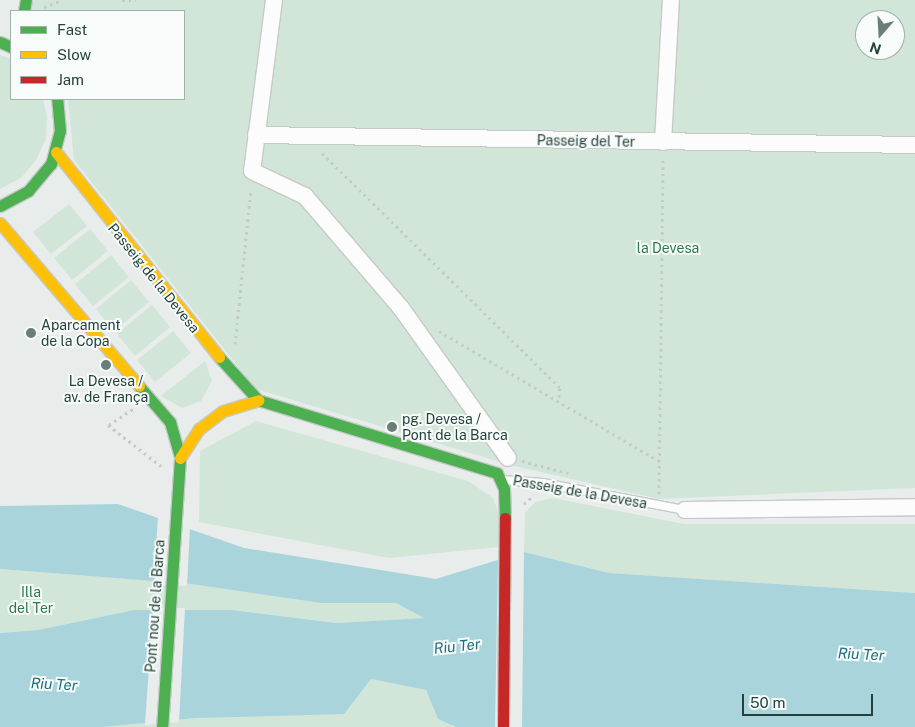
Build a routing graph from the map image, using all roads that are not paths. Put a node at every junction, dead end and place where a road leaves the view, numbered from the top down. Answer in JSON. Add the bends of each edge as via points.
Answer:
{"nodes":[{"id":1,"x":274,"y":0,"type":"edge"},
{"id":2,"x":670,"y":0,"type":"edge"},
{"id":3,"x":57,"y":100,"type":"edge"},
{"id":4,"x":256,"y":134,"type":"junction"},
{"id":5,"x":663,"y":142,"type":"junction"},
{"id":6,"x":915,"y":145,"type":"edge"},
{"id":7,"x":56,"y":152,"type":"junction"},
{"id":8,"x":0,"y":206,"type":"edge"},
{"id":9,"x":0,"y":223,"type":"edge"},
{"id":10,"x":258,"y":400,"type":"junction"},
{"id":11,"x":180,"y":458,"type":"junction"},
{"id":12,"x":508,"y":458,"type":"dead end"},
{"id":13,"x":502,"y":480,"type":"junction"},
{"id":14,"x":915,"y":507,"type":"edge"},
{"id":15,"x":685,"y":510,"type":"joint"},
{"id":16,"x":162,"y":727,"type":"edge"},
{"id":17,"x":503,"y":727,"type":"edge"}],
"edges":[{"from":1,"to":4,"type":"street"},
{"from":2,"to":5,"type":"street"},
{"from":3,"to":7,"type":"main road","via":[[61,123]]},
{"from":4,"to":5,"type":"street","name":"Passeig del Ter"},
{"from":4,"to":12,"type":"street","via":[[252,171],[305,196],[401,308]]},
{"from":5,"to":6,"type":"street","name":"Passeig del Ter"},
{"from":7,"to":8,"type":"main road","via":[[34,186]]},
{"from":7,"to":10,"type":"main road","name":"Passeig de la Devesa","via":[[209,346]]},
{"from":9,"to":11,"type":"main road","via":[[170,422]]},
{"from":10,"to":11,"type":"main road","via":[[223,411],[199,428]]},
{"from":10,"to":13,"type":"main road","name":"Passeig de la Devesa","via":[[485,467]]},
{"from":11,"to":16,"type":"main road","name":"Pont nou de la Barca"},
{"from":13,"to":15,"type":"lane","name":"Passeig de la Devesa","via":[[542,482]]},
{"from":13,"to":17,"type":"main road","via":[[505,514]]},
{"from":14,"to":15,"type":"street","name":"Passeig de la Devesa"}]}
